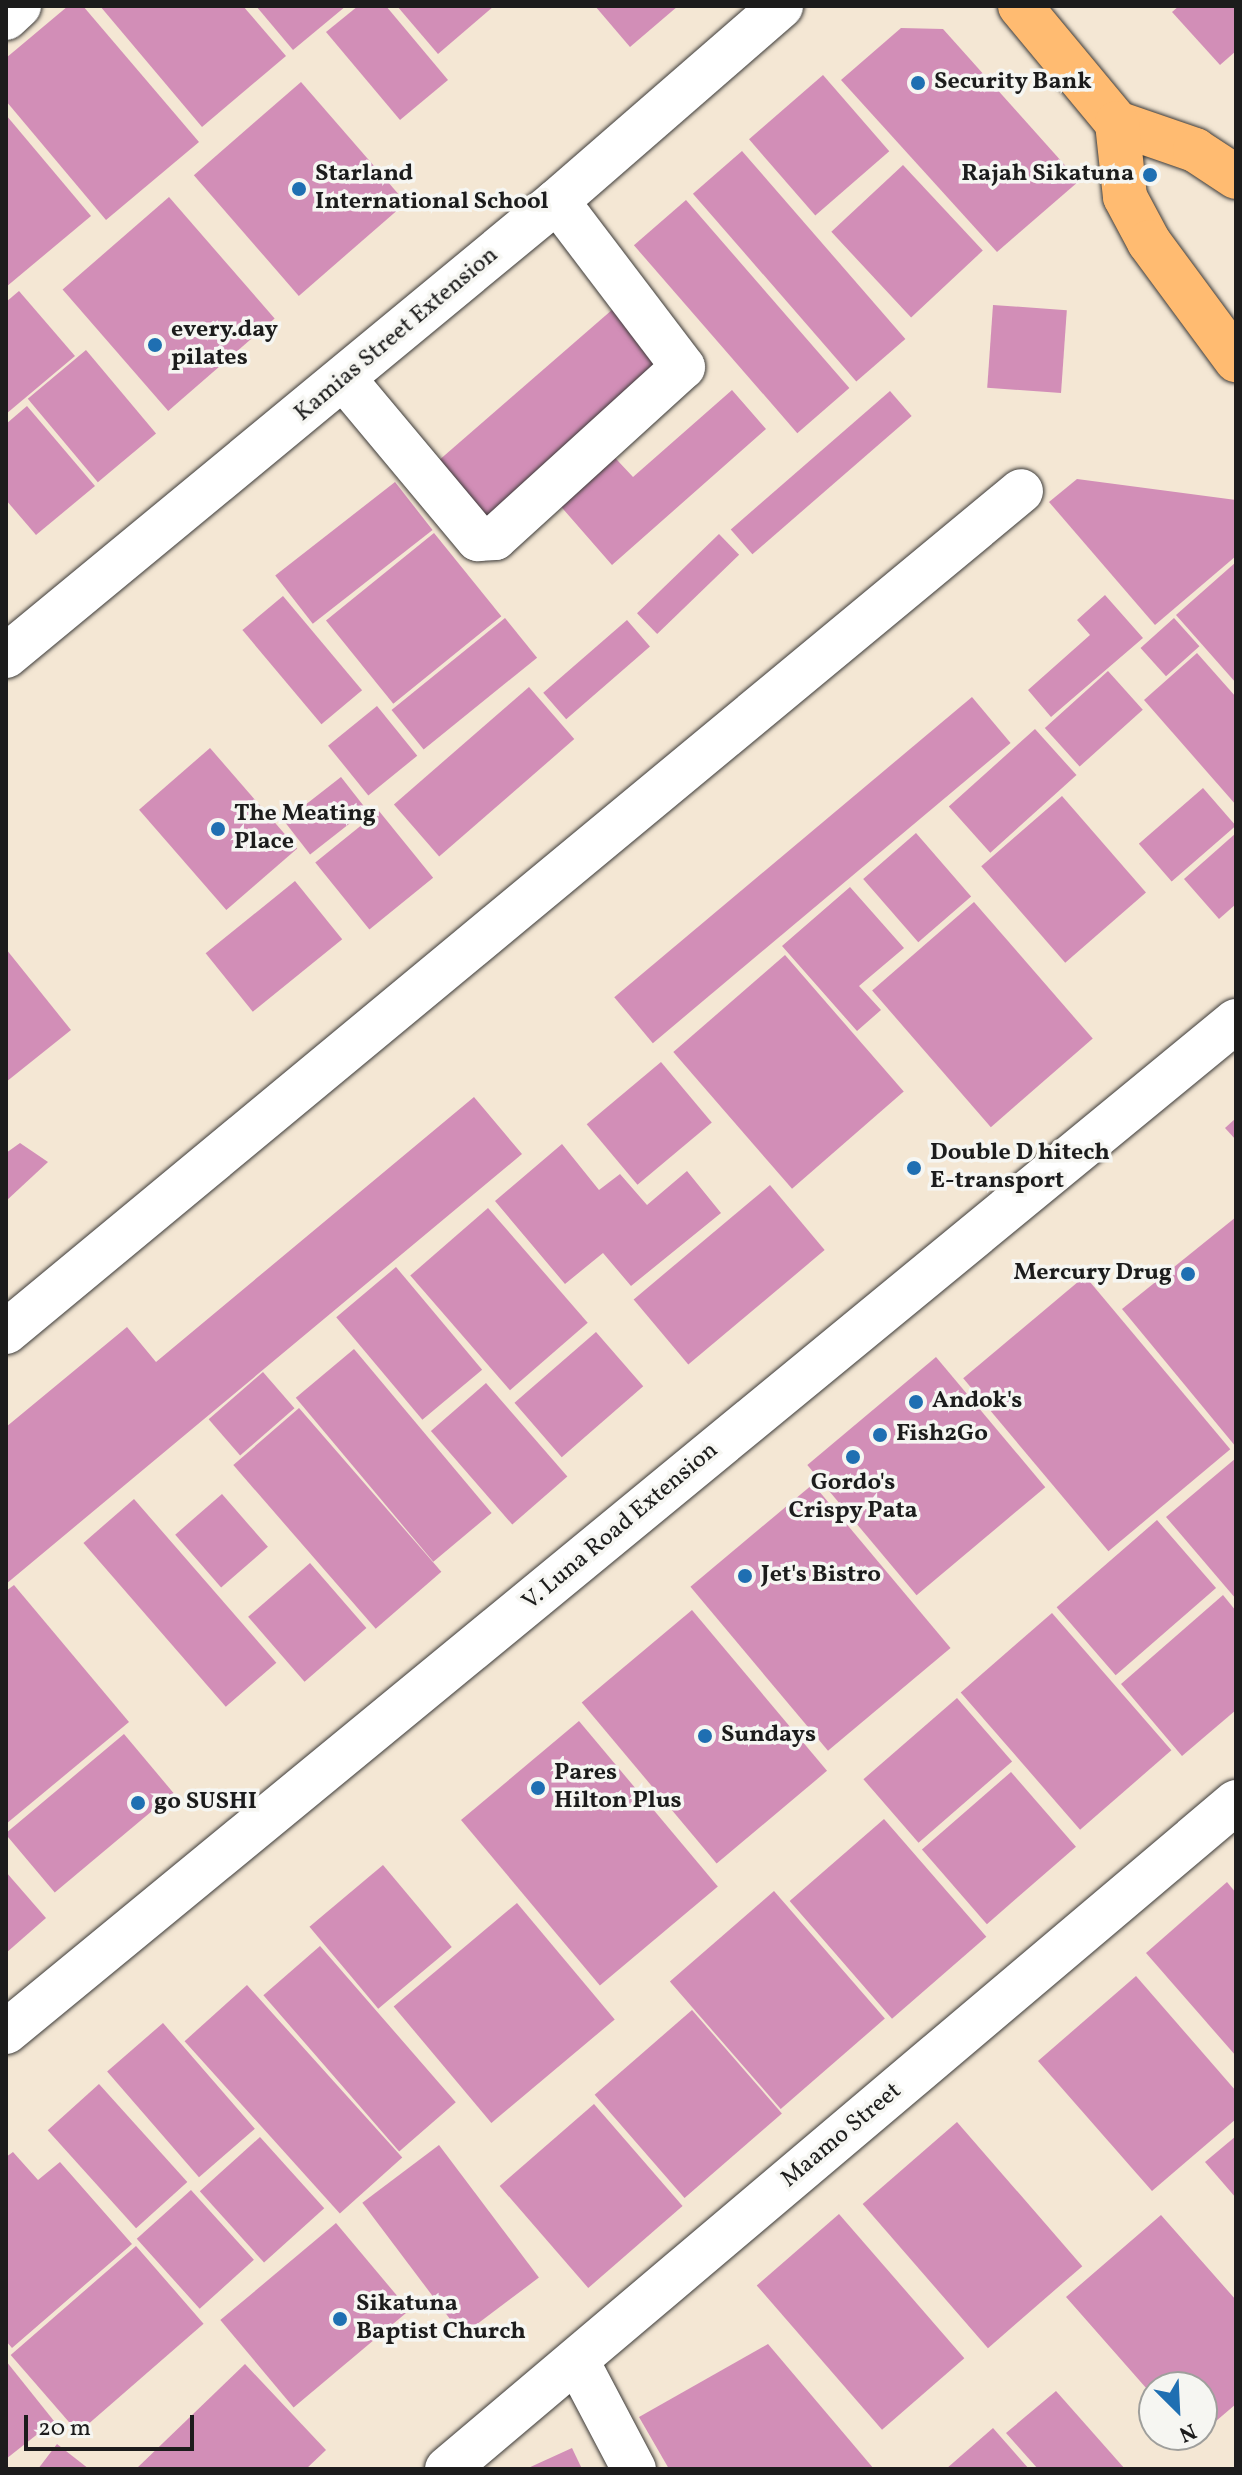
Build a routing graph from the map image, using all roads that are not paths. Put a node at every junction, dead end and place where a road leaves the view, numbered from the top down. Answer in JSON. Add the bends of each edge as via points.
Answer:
{"nodes":[{"id":1,"x":19,"y":6,"type":"edge"},
{"id":2,"x":781,"y":6,"type":"edge"},
{"id":3,"x":1020,"y":6,"type":"edge"},
{"id":4,"x":6,"y":18,"type":"edge"},
{"id":5,"x":1117,"y":123,"type":"junction"},
{"id":6,"x":1236,"y":177,"type":"edge"},
{"id":7,"x":557,"y":201,"type":"junction"},
{"id":8,"x":1236,"y":360,"type":"edge"},
{"id":9,"x":344,"y":379,"type":"junction"},
{"id":10,"x":1021,"y":491,"type":"dead end"},
{"id":11,"x":6,"y":656,"type":"edge"},
{"id":12,"x":1236,"y":1021,"type":"edge"},
{"id":13,"x":6,"y":1332,"type":"edge"},
{"id":14,"x":1236,"y":1802,"type":"edge"},
{"id":15,"x":6,"y":2032,"type":"edge"},
{"id":16,"x":577,"y":2361,"type":"junction"},
{"id":17,"x":447,"y":2469,"type":"edge"},
{"id":18,"x":634,"y":2469,"type":"edge"}],
"edges":[{"from":1,"to":4,"type":"street"},
{"from":2,"to":7,"type":"street","name":"Kamias Street Extension"},
{"from":3,"to":5,"type":"main road"},
{"from":5,"to":6,"type":"main road","via":[[1195,150]]},
{"from":5,"to":8,"type":"main road","via":[[1125,197],[1149,242]]},
{"from":7,"to":9,"type":"street","name":"Kamias Street Extension"},
{"from":7,"to":9,"type":"street","via":[[683,367],[495,538],[478,539]]},
{"from":9,"to":11,"type":"street","name":"Kamias Street Extension"},
{"from":10,"to":13,"type":"street"},
{"from":12,"to":15,"type":"street","name":"V. Luna Road Extension"},
{"from":14,"to":16,"type":"street","name":"Maamo Street"},
{"from":16,"to":17,"type":"street","name":"Maamo Street"},
{"from":16,"to":18,"type":"street"}]}
